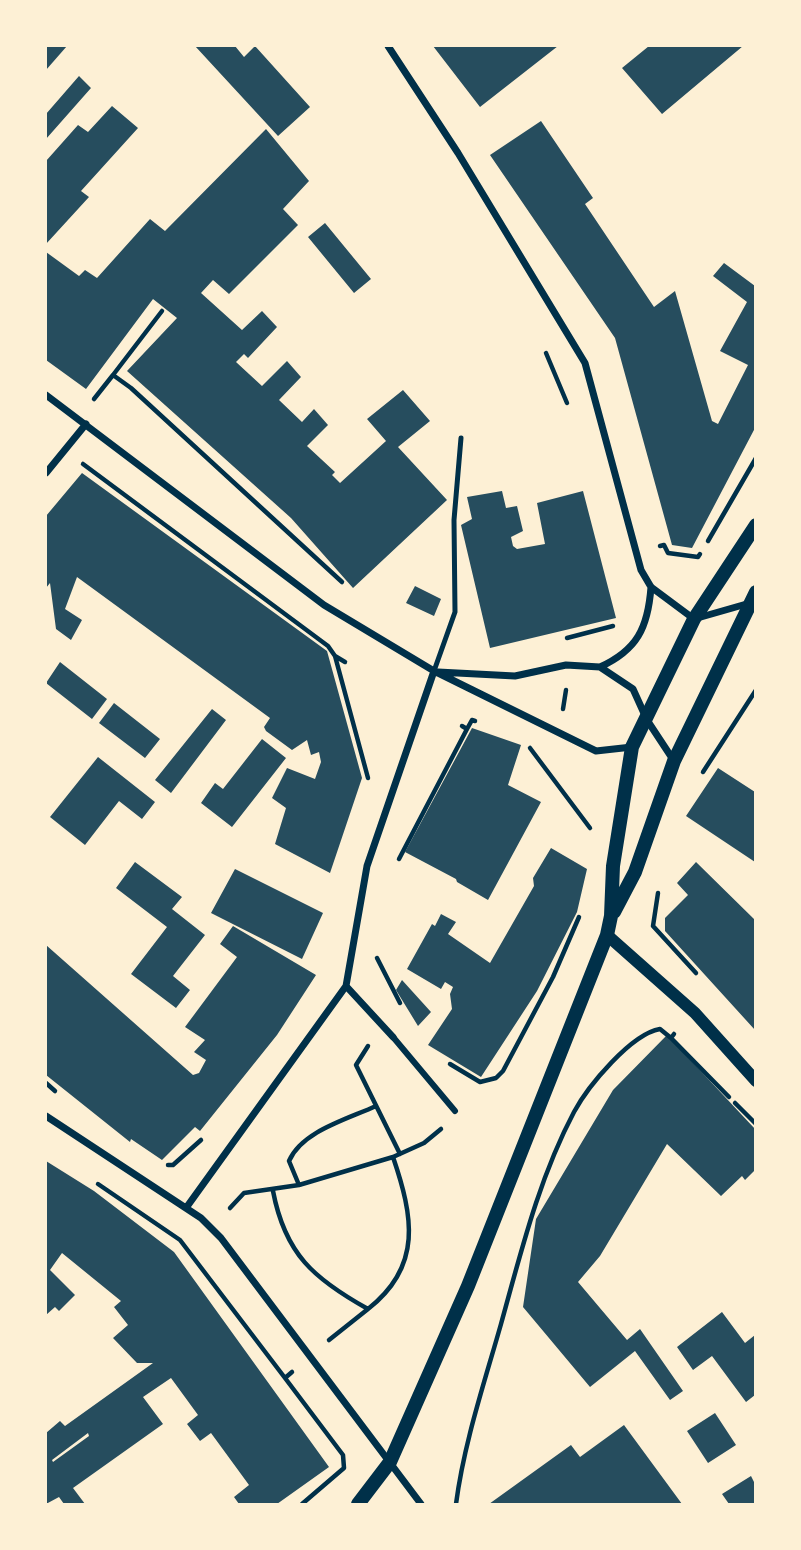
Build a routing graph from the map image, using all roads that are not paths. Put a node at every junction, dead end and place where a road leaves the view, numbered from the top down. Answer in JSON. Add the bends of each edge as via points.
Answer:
{"nodes":[{"id":1,"x":388,"y":46,"type":"edge"},
{"id":2,"x":46,"y":395,"type":"edge"},
{"id":3,"x":86,"y":424,"type":"junction"},
{"id":4,"x":461,"y":438,"type":"dead end"},
{"id":5,"x":46,"y":473,"type":"edge"},
{"id":6,"x":755,"y":525,"type":"edge"},
{"id":7,"x":651,"y":587,"type":"junction"},
{"id":8,"x":753,"y":597,"type":"edge"},
{"id":9,"x":694,"y":619,"type":"junction"},
{"id":10,"x":600,"y":667,"type":"junction"},
{"id":11,"x":434,"y":671,"type":"junction"},
{"id":12,"x":647,"y":720,"type":"junction"},
{"id":13,"x":632,"y":747,"type":"junction"},
{"id":14,"x":674,"y":761,"type":"junction"},
{"id":15,"x":611,"y":916,"type":"junction"},
{"id":16,"x":607,"y":935,"type":"junction"},
{"id":17,"x":346,"y":986,"type":"junction"},
{"id":18,"x":393,"y":1037,"type":"joint"},
{"id":19,"x":755,"y":1081,"type":"edge"},
{"id":20,"x":455,"y":1111,"type":"road end"},
{"id":21,"x":46,"y":1116,"type":"edge"},
{"id":22,"x":186,"y":1208,"type":"junction"},
{"id":23,"x":390,"y":1462,"type":"junction"},
{"id":24,"x":358,"y":1504,"type":"edge"},
{"id":25,"x":421,"y":1504,"type":"edge"}],
"edges":[{"from":1,"to":7,"type":"street","via":[[585,363],[641,569]]},
{"from":2,"to":3,"type":"street"},
{"from":3,"to":5,"type":"street"},
{"from":3,"to":11,"type":"street","via":[[324,605]]},
{"from":4,"to":11,"type":"lane","via":[[454,520],[455,612]]},
{"from":6,"to":9,"type":"main road"},
{"from":7,"to":9,"type":"street"},
{"from":7,"to":10,"type":"street","via":[[649,612],[640,633],[624,656]]},
{"from":8,"to":9,"type":"street"},
{"from":8,"to":14,"type":"main road"},
{"from":9,"to":12,"type":"main road"},
{"from":10,"to":11,"type":"street","via":[[566,665],[515,676]]},
{"from":10,"to":12,"type":"street","via":[[633,689]]},
{"from":11,"to":13,"type":"street","via":[[596,751]]},
{"from":11,"to":17,"type":"street","via":[[367,866]]},
{"from":12,"to":13,"type":"main road"},
{"from":12,"to":14,"type":"street"},
{"from":13,"to":15,"type":"main road","via":[[613,866]]},
{"from":14,"to":15,"type":"main road","via":[[635,872]]},
{"from":15,"to":16,"type":"main road"},
{"from":16,"to":19,"type":"street","via":[[695,1013]]},
{"from":16,"to":23,"type":"main road","via":[[468,1286]]},
{"from":17,"to":18,"type":"street"},
{"from":17,"to":22,"type":"street"},
{"from":18,"to":20,"type":"street"},
{"from":21,"to":22,"type":"street"},
{"from":22,"to":23,"type":"street","via":[[221,1238]]},
{"from":23,"to":24,"type":"main road"},
{"from":23,"to":25,"type":"street"}]}
